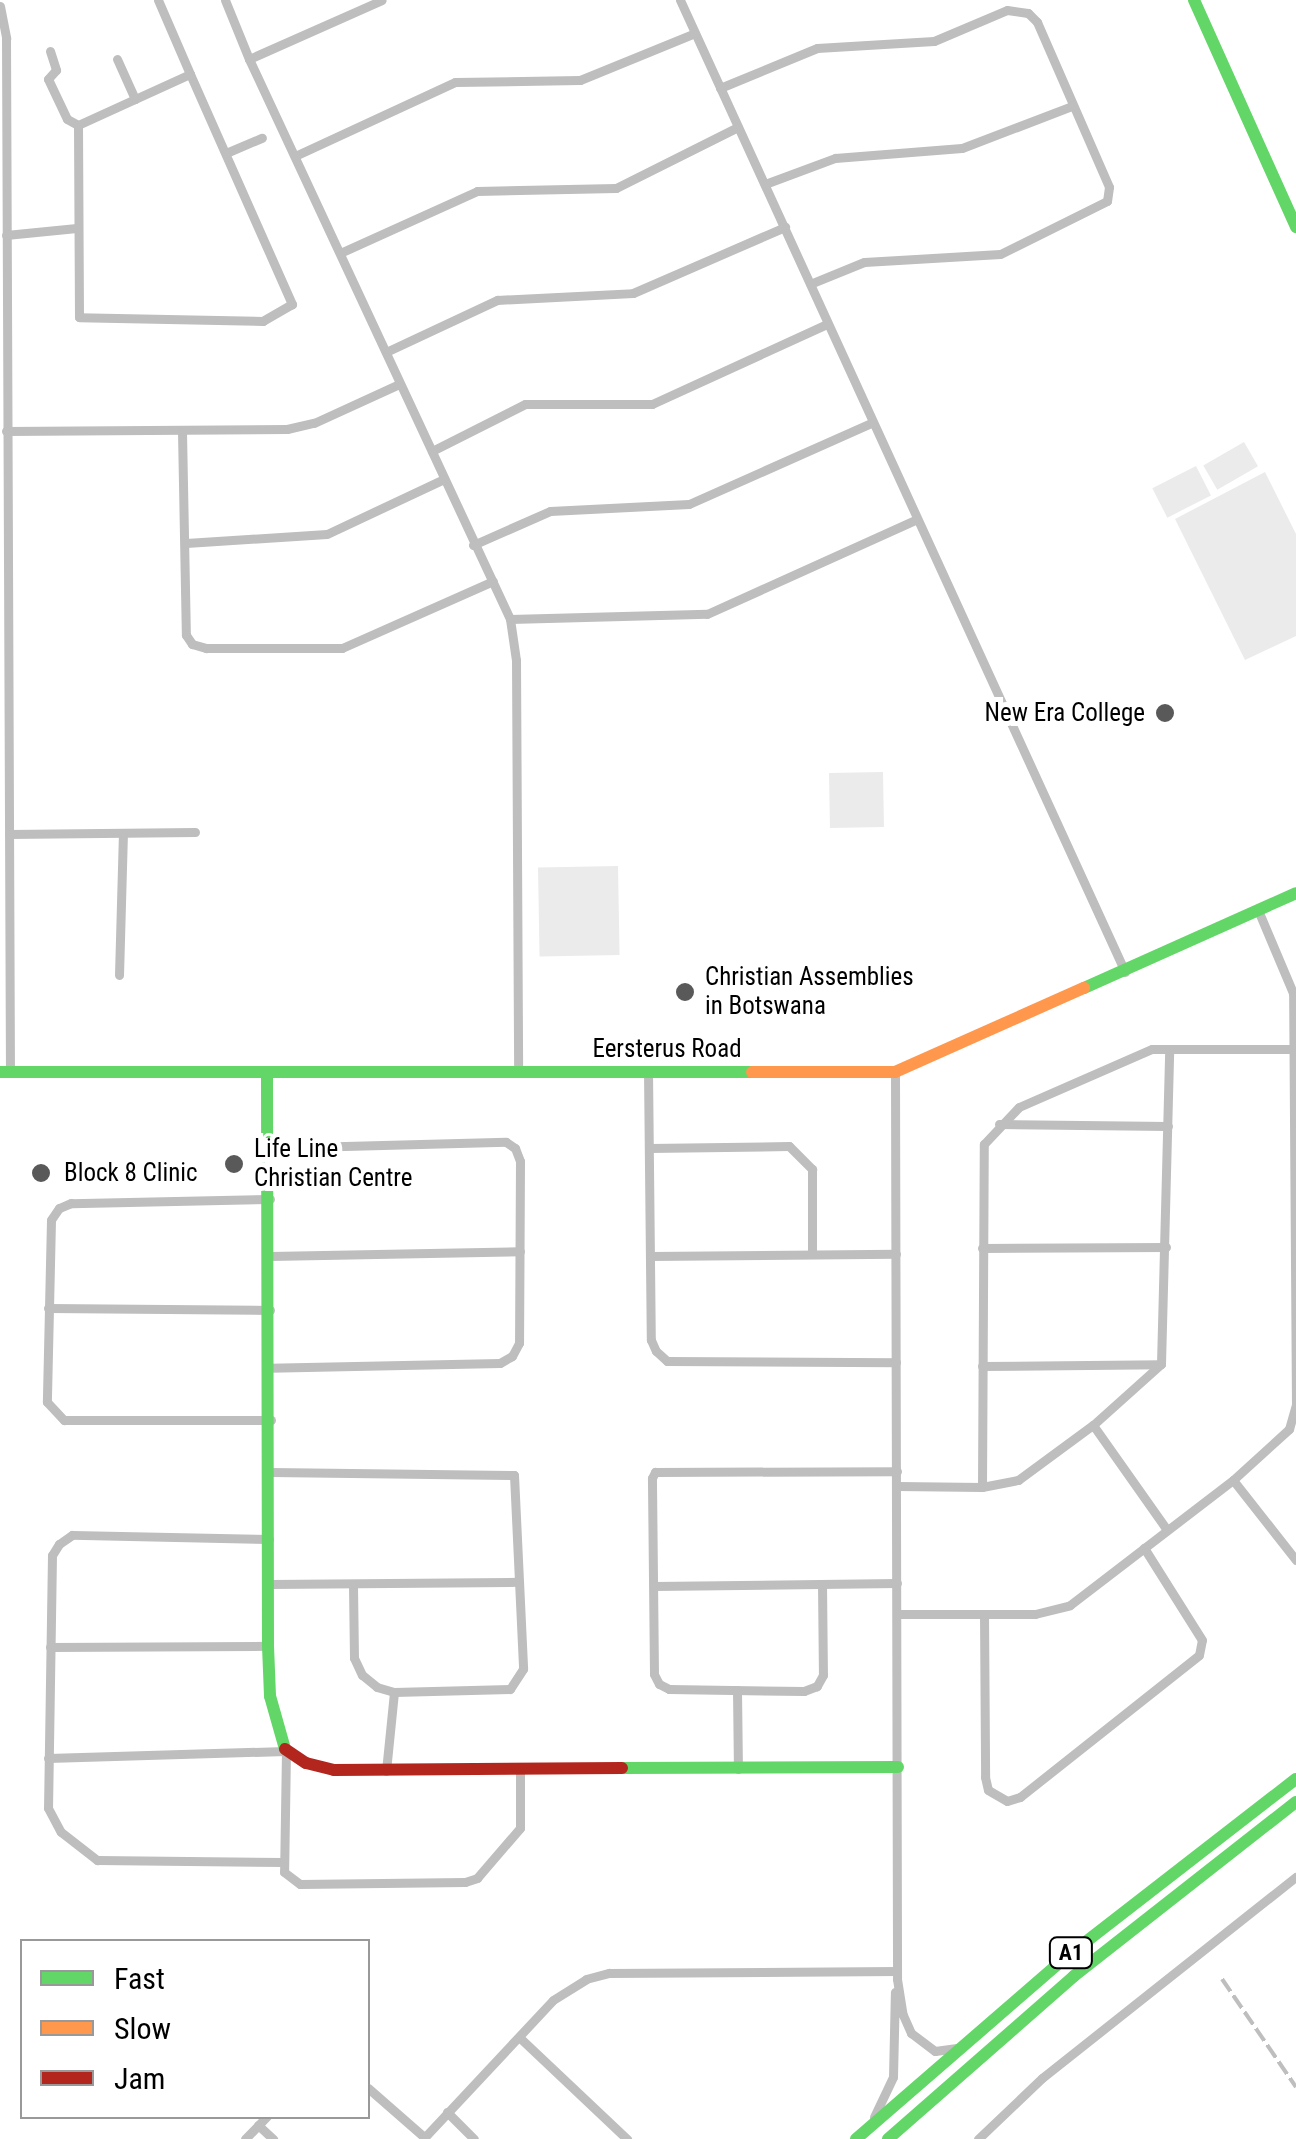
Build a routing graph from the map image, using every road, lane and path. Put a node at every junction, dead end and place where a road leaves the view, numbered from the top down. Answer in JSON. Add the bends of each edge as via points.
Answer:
{"nodes":[{"id":1,"x":158,"y":0,"type":"edge"},
{"id":2,"x":226,"y":0,"type":"edge"},
{"id":3,"x":382,"y":0,"type":"edge"},
{"id":4,"x":680,"y":0,"type":"edge"},
{"id":5,"x":1194,"y":0,"type":"edge"},
{"id":6,"x":0,"y":6,"type":"edge"},
{"id":7,"x":695,"y":33,"type":"junction"},
{"id":8,"x":50,"y":52,"type":"dead end"},
{"id":9,"x":117,"y":59,"type":"dead end"},
{"id":10,"x":249,"y":60,"type":"junction"},
{"id":11,"x":190,"y":74,"type":"junction"},
{"id":12,"x":720,"y":88,"type":"junction"},
{"id":13,"x":135,"y":98,"type":"junction"},
{"id":14,"x":1072,"y":106,"type":"junction"},
{"id":15,"x":78,"y":125,"type":"junction"},
{"id":16,"x":738,"y":128,"type":"junction"},
{"id":17,"x":262,"y":138,"type":"dead end"},
{"id":18,"x":226,"y":153,"type":"junction"},
{"id":19,"x":295,"y":156,"type":"junction"},
{"id":20,"x":765,"y":184,"type":"junction"},
{"id":21,"x":785,"y":227,"type":"junction"},
{"id":22,"x":1296,"y":227,"type":"edge"},
{"id":23,"x":77,"y":228,"type":"junction"},
{"id":24,"x":6,"y":235,"type":"junction"},
{"id":25,"x":340,"y":253,"type":"junction"},
{"id":26,"x":810,"y":284,"type":"junction"},
{"id":27,"x":827,"y":324,"type":"junction"},
{"id":28,"x":386,"y":352,"type":"junction"},
{"id":29,"x":399,"y":384,"type":"junction"},
{"id":30,"x":871,"y":423,"type":"junction"},
{"id":31,"x":6,"y":430,"type":"junction"},
{"id":32,"x":182,"y":432,"type":"junction"},
{"id":33,"x":432,"y":451,"type":"junction"},
{"id":34,"x":444,"y":479,"type":"junction"},
{"id":35,"x":916,"y":520,"type":"junction"},
{"id":36,"x":186,"y":543,"type":"junction"},
{"id":37,"x":473,"y":545,"type":"junction"},
{"id":38,"x":493,"y":581,"type":"junction"},
{"id":39,"x":510,"y":619,"type":"junction"},
{"id":40,"x":4,"y":692,"type":"edge"},
{"id":41,"x":195,"y":832,"type":"dead end"},
{"id":42,"x":122,"y":833,"type":"junction"},
{"id":43,"x":9,"y":834,"type":"junction"},
{"id":44,"x":1296,"y":892,"type":"edge"},
{"id":45,"x":1258,"y":910,"type":"junction"},
{"id":46,"x":1125,"y":972,"type":"junction"},
{"id":47,"x":119,"y":975,"type":"dead end"},
{"id":48,"x":5,"y":984,"type":"edge"},
{"id":49,"x":1294,"y":992,"type":"edge"},
{"id":50,"x":1294,"y":1049,"type":"junction"},
{"id":51,"x":1169,"y":1050,"type":"junction"},
{"id":52,"x":648,"y":1071,"type":"junction"},
{"id":53,"x":5,"y":1072,"type":"edge"},
{"id":54,"x":268,"y":1072,"type":"junction"},
{"id":55,"x":518,"y":1072,"type":"junction"},
{"id":56,"x":894,"y":1072,"type":"junction"},
{"id":57,"x":1000,"y":1124,"type":"junction"},
{"id":58,"x":1168,"y":1126,"type":"junction"},
{"id":59,"x":270,"y":1148,"type":"junction"},
{"id":60,"x":649,"y":1148,"type":"junction"},
{"id":61,"x":270,"y":1199,"type":"junction"},
{"id":62,"x":1296,"y":1219,"type":"edge"},
{"id":63,"x":982,"y":1248,"type":"junction"},
{"id":64,"x":1166,"y":1248,"type":"junction"},
{"id":65,"x":520,"y":1251,"type":"junction"},
{"id":66,"x":812,"y":1254,"type":"junction"},
{"id":67,"x":896,"y":1254,"type":"junction"},
{"id":68,"x":270,"y":1256,"type":"junction"},
{"id":69,"x":650,"y":1256,"type":"junction"},
{"id":70,"x":48,"y":1308,"type":"junction"},
{"id":71,"x":270,"y":1310,"type":"junction"},
{"id":72,"x":896,"y":1362,"type":"junction"},
{"id":73,"x":1162,"y":1364,"type":"junction"},
{"id":74,"x":982,"y":1366,"type":"junction"},
{"id":75,"x":270,"y":1368,"type":"junction"},
{"id":76,"x":271,"y":1420,"type":"junction"},
{"id":77,"x":1093,"y":1425,"type":"junction"},
{"id":78,"x":897,"y":1471,"type":"junction"},
{"id":79,"x":271,"y":1472,"type":"junction"},
{"id":80,"x":1232,"y":1480,"type":"junction"},
{"id":81,"x":897,"y":1486,"type":"junction"},
{"id":82,"x":982,"y":1487,"type":"junction"},
{"id":83,"x":1168,"y":1530,"type":"junction"},
{"id":84,"x":270,"y":1540,"type":"junction"},
{"id":85,"x":1144,"y":1548,"type":"junction"},
{"id":86,"x":1296,"y":1560,"type":"edge"},
{"id":87,"x":519,"y":1582,"type":"junction"},
{"id":88,"x":897,"y":1583,"type":"junction"},
{"id":89,"x":270,"y":1584,"type":"junction"},
{"id":90,"x":822,"y":1584,"type":"junction"},
{"id":91,"x":353,"y":1585,"type":"junction"},
{"id":92,"x":654,"y":1586,"type":"junction"},
{"id":93,"x":898,"y":1614,"type":"junction"},
{"id":94,"x":984,"y":1614,"type":"junction"},
{"id":95,"x":268,"y":1646,"type":"junction"},
{"id":96,"x":50,"y":1647,"type":"junction"},
{"id":97,"x":737,"y":1690,"type":"junction"},
{"id":98,"x":394,"y":1692,"type":"junction"},
{"id":99,"x":286,"y":1751,"type":"junction"},
{"id":100,"x":48,"y":1758,"type":"junction"},
{"id":101,"x":898,"y":1767,"type":"junction"},
{"id":102,"x":738,"y":1769,"type":"junction"},
{"id":103,"x":520,"y":1770,"type":"junction"},
{"id":104,"x":386,"y":1771,"type":"junction"},
{"id":105,"x":1296,"y":1779,"type":"edge"},
{"id":106,"x":1296,"y":1802,"type":"edge"},
{"id":107,"x":283,"y":1862,"type":"junction"},
{"id":108,"x":1296,"y":1877,"type":"edge"},
{"id":109,"x":897,"y":1976,"type":"junction"},
{"id":110,"x":519,"y":2037,"type":"junction"},
{"id":111,"x":959,"y":2047,"type":"junction"},
{"id":112,"x":370,"y":2090,"type":"edge"},
{"id":113,"x":447,"y":2112,"type":"junction"},
{"id":114,"x":264,"y":2119,"type":"edge"},
{"id":115,"x":258,"y":2126,"type":"junction"},
{"id":116,"x":860,"y":2135,"type":"edge"},
{"id":117,"x":423,"y":2138,"type":"edge"},
{"id":118,"x":245,"y":2139,"type":"edge"},
{"id":119,"x":272,"y":2139,"type":"edge"},
{"id":120,"x":474,"y":2139,"type":"edge"},
{"id":121,"x":626,"y":2139,"type":"edge"},
{"id":122,"x":888,"y":2139,"type":"edge"},
{"id":123,"x":978,"y":2139,"type":"edge"}],
"edges":[{"from":1,"to":11,"type":"street"},
{"from":2,"to":10,"type":"street"},
{"from":3,"to":10,"type":"street"},
{"from":4,"to":7,"type":"street"},
{"from":5,"to":22,"type":"main road"},
{"from":6,"to":24,"type":"street","via":[[6,38]]},
{"from":7,"to":12,"type":"street"},
{"from":7,"to":19,"type":"street","via":[[580,80],[454,82]]},
{"from":8,"to":15,"type":"street","via":[[56,70],[48,78],[68,121]]},
{"from":9,"to":13,"type":"street"},
{"from":10,"to":19,"type":"street"},
{"from":11,"to":13,"type":"street"},
{"from":11,"to":18,"type":"street"},
{"from":12,"to":14,"type":"street","via":[[816,48],[934,41],[1016,10],[1037,22]]},
{"from":12,"to":16,"type":"street"},
{"from":13,"to":15,"type":"street"},
{"from":14,"to":20,"type":"street","via":[[962,148],[835,158]]},
{"from":14,"to":26,"type":"street","via":[[1109,187],[1102,206],[1000,254],[864,262]]},
{"from":15,"to":23,"type":"street"},
{"from":16,"to":20,"type":"street"},
{"from":16,"to":25,"type":"street","via":[[616,188],[477,191]]},
{"from":17,"to":18,"type":"street"},
{"from":18,"to":23,"type":"street","via":[[292,300],[266,320],[79,317]]},
{"from":19,"to":25,"type":"street"},
{"from":20,"to":21,"type":"street"},
{"from":21,"to":26,"type":"street"},
{"from":21,"to":28,"type":"street","via":[[634,292],[496,300]]},
{"from":23,"to":24,"type":"street"},
{"from":24,"to":31,"type":"street"},
{"from":25,"to":28,"type":"street"},
{"from":26,"to":27,"type":"street"},
{"from":27,"to":30,"type":"street"},
{"from":27,"to":33,"type":"street","via":[[652,404],[525,404]]},
{"from":28,"to":29,"type":"street"},
{"from":29,"to":32,"type":"street","via":[[301,427]]},
{"from":29,"to":33,"type":"street"},
{"from":30,"to":35,"type":"street"},
{"from":30,"to":37,"type":"street","via":[[689,504],[550,511]]},
{"from":31,"to":32,"type":"street"},
{"from":31,"to":40,"type":"street"},
{"from":32,"to":36,"type":"street"},
{"from":33,"to":34,"type":"street"},
{"from":34,"to":36,"type":"street","via":[[327,534]]},
{"from":34,"to":37,"type":"street"},
{"from":35,"to":39,"type":"street","via":[[707,614]]},
{"from":35,"to":46,"type":"street"},
{"from":36,"to":38,"type":"street","via":[[186,635],[206,648],[357,645]]},
{"from":37,"to":38,"type":"street"},
{"from":38,"to":39,"type":"street"},
{"from":39,"to":55,"type":"street","via":[[516,660]]},
{"from":40,"to":43,"type":"street"},
{"from":41,"to":42,"type":"street"},
{"from":42,"to":43,"type":"street"},
{"from":42,"to":47,"type":"street"},
{"from":43,"to":48,"type":"street"},
{"from":44,"to":45,"type":"main road","name":"Eersterus Road"},
{"from":45,"to":46,"type":"main road","name":"Eersterus Road"},
{"from":45,"to":49,"type":"street"},
{"from":46,"to":56,"type":"main road","name":"Eersterus Road"},
{"from":48,"to":53,"type":"street"},
{"from":49,"to":50,"type":"street"},
{"from":50,"to":51,"type":"street"},
{"from":50,"to":62,"type":"street"},
{"from":51,"to":57,"type":"street","via":[[1138,1054],[1018,1108]]},
{"from":51,"to":58,"type":"street"},
{"from":52,"to":55,"type":"main road","name":"Eersterus Road"},
{"from":52,"to":56,"type":"main road","name":"Eersterus Road"},
{"from":52,"to":60,"type":"street"},
{"from":53,"to":54,"type":"main road","name":"Eersterus Road"},
{"from":54,"to":55,"type":"main road","name":"Eersterus Road"},
{"from":54,"to":59,"type":"main road"},
{"from":56,"to":67,"type":"street"},
{"from":57,"to":58,"type":"street"},
{"from":57,"to":63,"type":"street","via":[[982,1150]]},
{"from":58,"to":64,"type":"street"},
{"from":59,"to":61,"type":"main road"},
{"from":59,"to":65,"type":"street","via":[[506,1142],[520,1161]]},
{"from":60,"to":66,"type":"street","via":[[789,1146],[812,1169]]},
{"from":60,"to":69,"type":"street"},
{"from":61,"to":68,"type":"main road"},
{"from":61,"to":70,"type":"street","via":[[59,1208],[51,1220]]},
{"from":62,"to":80,"type":"street","via":[[1294,1416],[1285,1434]]},
{"from":63,"to":64,"type":"street"},
{"from":63,"to":74,"type":"street"},
{"from":64,"to":73,"type":"street"},
{"from":65,"to":68,"type":"street"},
{"from":65,"to":75,"type":"street","via":[[519,1343],[500,1363]]},
{"from":66,"to":67,"type":"street"},
{"from":66,"to":69,"type":"street"},
{"from":67,"to":72,"type":"street"},
{"from":68,"to":71,"type":"main road"},
{"from":69,"to":72,"type":"street","via":[[651,1340],[667,1362]]},
{"from":70,"to":71,"type":"street"},
{"from":70,"to":76,"type":"street","via":[[47,1402],[64,1420]]},
{"from":71,"to":75,"type":"main road"},
{"from":72,"to":78,"type":"street"},
{"from":73,"to":74,"type":"street"},
{"from":73,"to":77,"type":"street"},
{"from":74,"to":82,"type":"street"},
{"from":75,"to":76,"type":"main road"},
{"from":76,"to":79,"type":"main road"},
{"from":77,"to":82,"type":"street","via":[[1018,1480]]},
{"from":77,"to":83,"type":"street"},
{"from":78,"to":81,"type":"street"},
{"from":78,"to":92,"type":"street","via":[[656,1472]]},
{"from":79,"to":84,"type":"main road"},
{"from":79,"to":87,"type":"street","via":[[514,1476]]},
{"from":80,"to":83,"type":"street"},
{"from":80,"to":86,"type":"street"},
{"from":81,"to":82,"type":"street"},
{"from":81,"to":88,"type":"street"},
{"from":83,"to":85,"type":"street"},
{"from":84,"to":89,"type":"main road"},
{"from":84,"to":96,"type":"street","via":[[72,1535],[52,1556]]},
{"from":85,"to":94,"type":"street","via":[[1070,1605],[1036,1614]]},
{"from":85,"to":94,"type":"street","via":[[1202,1640],[1199,1656],[1007,1801],[988,1790],[985,1776]]},
{"from":87,"to":91,"type":"street"},
{"from":87,"to":98,"type":"street","via":[[523,1669],[517,1685],[501,1692]]},
{"from":88,"to":90,"type":"street"},
{"from":88,"to":93,"type":"street"},
{"from":89,"to":91,"type":"street"},
{"from":89,"to":95,"type":"main road"},
{"from":90,"to":92,"type":"street"},
{"from":90,"to":97,"type":"street","via":[[824,1675],[817,1686]]},
{"from":91,"to":98,"type":"street","via":[[354,1658],[362,1675]]},
{"from":92,"to":97,"type":"street","via":[[659,1684]]},
{"from":93,"to":94,"type":"street"},
{"from":93,"to":101,"type":"street"},
{"from":95,"to":96,"type":"street"},
{"from":95,"to":99,"type":"main road","via":[[270,1696]]},
{"from":96,"to":100,"type":"street"},
{"from":97,"to":102,"type":"street"},
{"from":98,"to":104,"type":"street"},
{"from":99,"to":100,"type":"street"},
{"from":99,"to":104,"type":"main road","via":[[334,1770]]},
{"from":99,"to":107,"type":"street"},
{"from":100,"to":107,"type":"street","via":[[52,1818],[97,1860]]},
{"from":101,"to":102,"type":"main road"},
{"from":101,"to":109,"type":"street"},
{"from":102,"to":103,"type":"main road"},
{"from":103,"to":104,"type":"main road"},
{"from":103,"to":107,"type":"street","via":[[520,1828],[477,1878],[300,1884],[284,1872]]},
{"from":105,"to":111,"type":"main road","number":"A1"},
{"from":106,"to":122,"type":"main road","number":"A1","via":[[1074,1976]]},
{"from":108,"to":123,"type":"street","via":[[1042,2078]]},
{"from":109,"to":110,"type":"street","via":[[609,1973],[570,1987]]},
{"from":109,"to":111,"type":"street","via":[[903,2015],[918,2041],[935,2051]]},
{"from":109,"to":116,"type":"street","via":[[893,2077]]},
{"from":110,"to":113,"type":"street"},
{"from":110,"to":121,"type":"street"},
{"from":111,"to":116,"type":"main road","number":"A1"},
{"from":112,"to":117,"type":"street"},
{"from":113,"to":117,"type":"street"},
{"from":113,"to":120,"type":"street"},
{"from":114,"to":115,"type":"street"},
{"from":115,"to":118,"type":"street"},
{"from":115,"to":119,"type":"street"}]}
